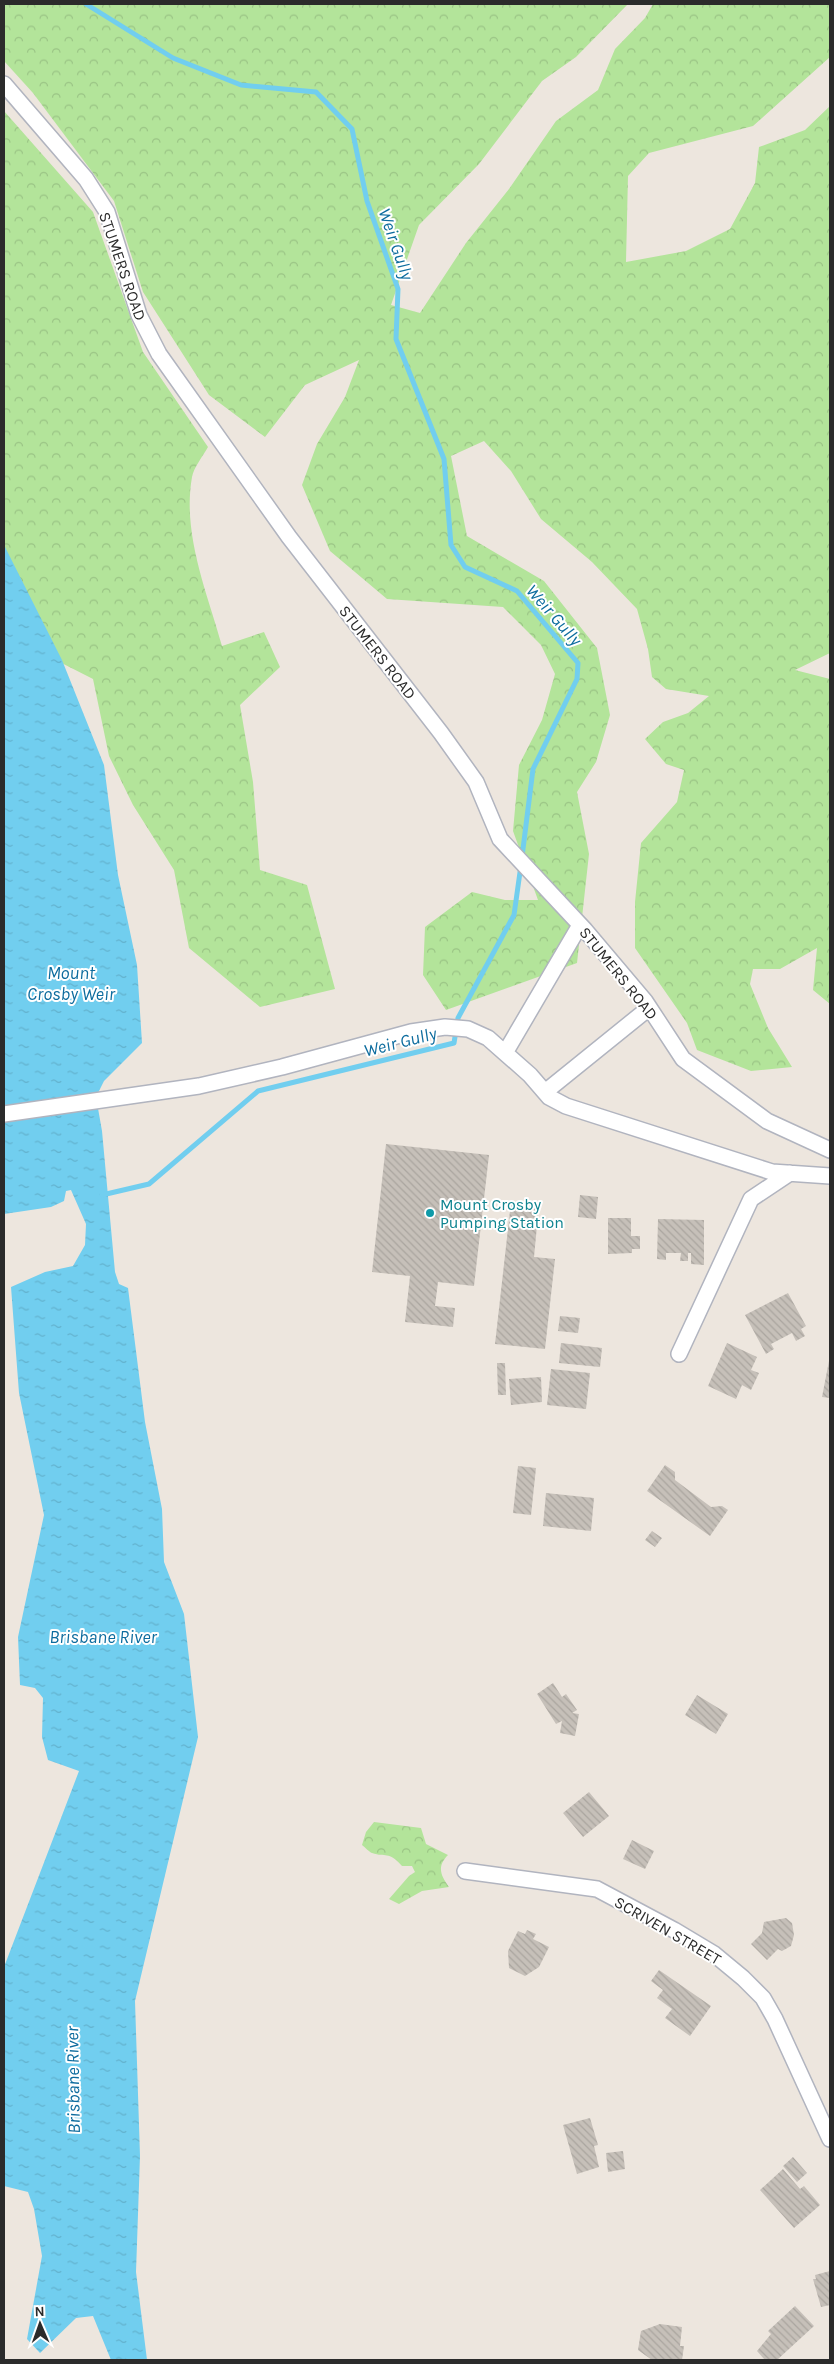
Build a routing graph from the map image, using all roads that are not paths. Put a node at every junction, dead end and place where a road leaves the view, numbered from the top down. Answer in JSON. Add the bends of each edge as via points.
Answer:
{"nodes":[{"id":1,"x":4,"y":84,"type":"edge"},
{"id":2,"x":580,"y":925,"type":"junction"},
{"id":3,"x":649,"y":1008,"type":"junction"},
{"id":4,"x":505,"y":1052,"type":"junction"},
{"id":5,"x":545,"y":1092,"type":"junction"},
{"id":6,"x":4,"y":1114,"type":"edge"},
{"id":7,"x":830,"y":1150,"type":"edge"},
{"id":8,"x":790,"y":1173,"type":"junction"},
{"id":9,"x":830,"y":1176,"type":"edge"},
{"id":10,"x":679,"y":1354,"type":"dead end"},
{"id":11,"x":465,"y":1870,"type":"dead end"},
{"id":12,"x":830,"y":2139,"type":"edge"}],
"edges":[{"from":1,"to":2,"type":"street","name":"STUMERS ROAD","via":[[86,179],[107,212],[139,315],[159,354],[289,537],[476,782],[500,839]]},
{"from":2,"to":3,"type":"street","name":"STUMERS ROAD"},
{"from":2,"to":4,"type":"street"},
{"from":3,"to":5,"type":"street"},
{"from":3,"to":7,"type":"street","name":"STUMERS ROAD","via":[[683,1059],[767,1122]]},
{"from":4,"to":5,"type":"street"},
{"from":4,"to":6,"type":"street","via":[[488,1038],[468,1029],[445,1027],[411,1032],[199,1086]]},
{"from":5,"to":8,"type":"street","via":[[566,1106],[772,1172]]},
{"from":8,"to":9,"type":"street"},
{"from":8,"to":10,"type":"street","via":[[751,1199]]},
{"from":11,"to":12,"type":"street","name":"SCRIVEN STREET","via":[[597,1890],[714,1954],[763,1998]]}]}
